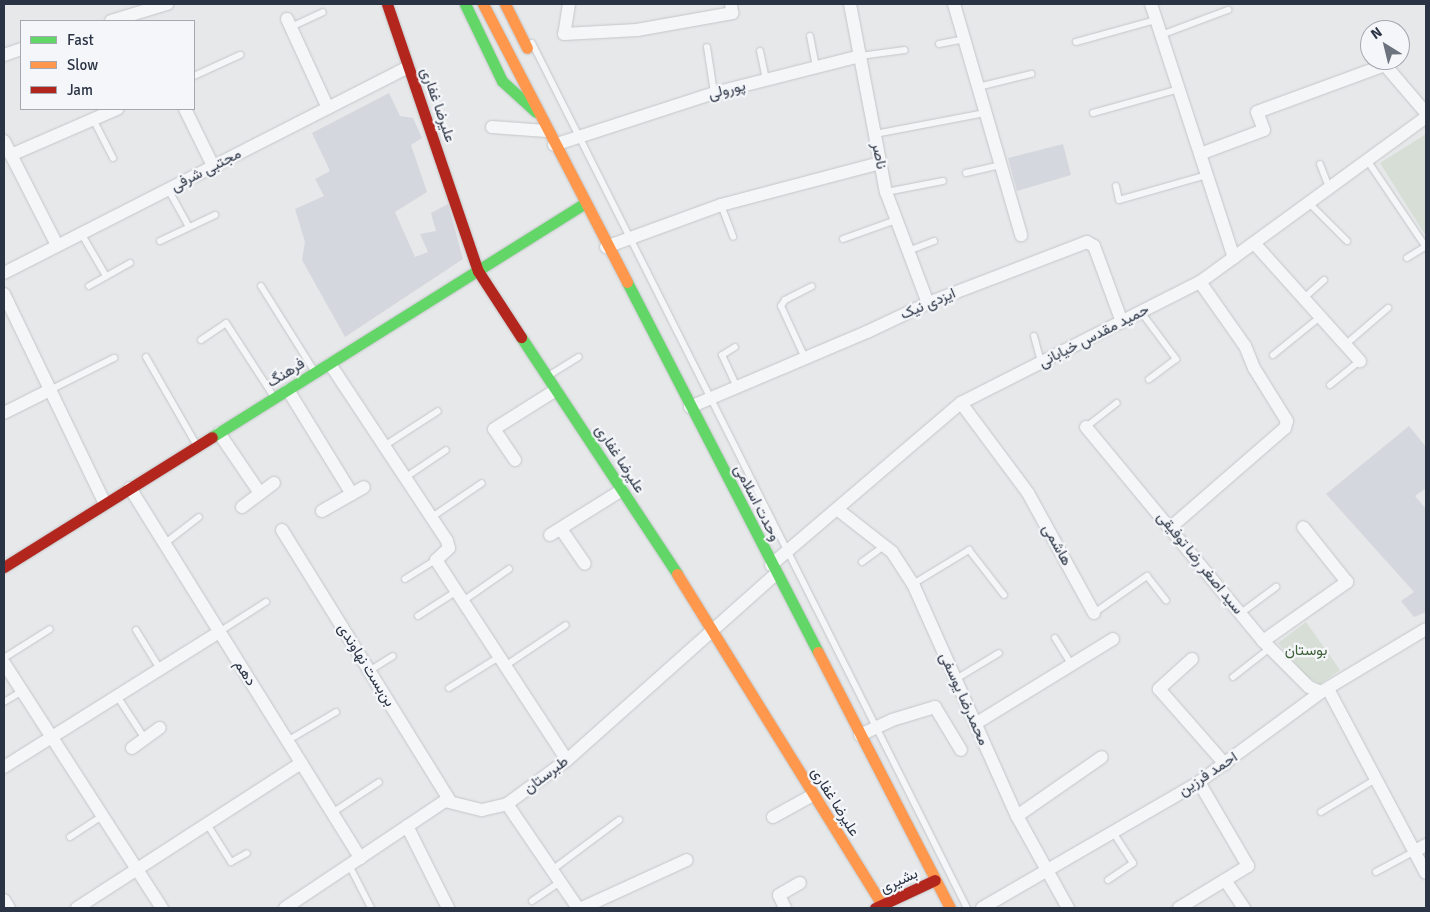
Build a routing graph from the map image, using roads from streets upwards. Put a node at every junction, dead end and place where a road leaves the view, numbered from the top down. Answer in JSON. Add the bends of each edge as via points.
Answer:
{"nodes":[{"id":1,"x":167,"y":4,"type":"edge"},
{"id":2,"x":388,"y":4,"type":"edge"},
{"id":3,"x":465,"y":4,"type":"edge"},
{"id":4,"x":483,"y":4,"type":"edge"},
{"id":5,"x":505,"y":4,"type":"edge"},
{"id":6,"x":569,"y":4,"type":"edge"},
{"id":7,"x":731,"y":4,"type":"edge"},
{"id":8,"x":850,"y":4,"type":"edge"},
{"id":9,"x":954,"y":4,"type":"edge"},
{"id":10,"x":1151,"y":4,"type":"edge"},
{"id":11,"x":135,"y":13,"type":"edge"},
{"id":12,"x":114,"y":20,"type":"edge"},
{"id":13,"x":289,"y":23,"type":"road end"},
{"id":14,"x":527,"y":48,"type":"dead end"},
{"id":15,"x":20,"y":49,"type":"edge"},
{"id":16,"x":4,"y":55,"type":"edge"},
{"id":17,"x":860,"y":56,"type":"junction"},
{"id":18,"x":409,"y":67,"type":"junction"},
{"id":19,"x":328,"y":108,"type":"junction"},
{"id":20,"x":115,"y":110,"type":"edge"},
{"id":21,"x":185,"y":110,"type":"edge"},
{"id":22,"x":536,"y":112,"type":"junction"},
{"id":23,"x":1426,"y":113,"type":"edge"},
{"id":24,"x":1426,"y":117,"type":"edge"},
{"id":25,"x":492,"y":127,"type":"dead end"},
{"id":26,"x":546,"y":131,"type":"junction"},
{"id":27,"x":4,"y":141,"type":"edge"},
{"id":28,"x":554,"y":145,"type":"junction"},
{"id":29,"x":1200,"y":154,"type":"junction"},
{"id":30,"x":7,"y":157,"type":"edge"},
{"id":31,"x":880,"y":163,"type":"junction"},
{"id":32,"x":212,"y":166,"type":"junction"},
{"id":33,"x":584,"y":204,"type":"junction"},
{"id":34,"x":1021,"y":235,"type":"dead end"},
{"id":35,"x":1254,"y":243,"type":"junction"},
{"id":36,"x":57,"y":245,"type":"junction"},
{"id":37,"x":606,"y":247,"type":"junction"},
{"id":38,"x":1234,"y":258,"type":"junction"},
{"id":39,"x":478,"y":271,"type":"junction"},
{"id":40,"x":4,"y":272,"type":"edge"},
{"id":41,"x":1200,"y":282,"type":"junction"},
{"id":42,"x":4,"y":294,"type":"edge"},
{"id":43,"x":928,"y":303,"type":"junction"},
{"id":44,"x":1122,"y":322,"type":"junction"},
{"id":45,"x":1360,"y":361,"type":"road end"},
{"id":46,"x":330,"y":364,"type":"junction"},
{"id":47,"x":50,"y":390,"type":"junction"},
{"id":48,"x":288,"y":390,"type":"junction"},
{"id":49,"x":556,"y":390,"type":"junction"},
{"id":50,"x":961,"y":403,"type":"junction"},
{"id":51,"x":690,"y":407,"type":"junction"},
{"id":52,"x":4,"y":413,"type":"edge"},
{"id":53,"x":1086,"y":427,"type":"road end"},
{"id":54,"x":219,"y":432,"type":"junction"},
{"id":55,"x":515,"y":460,"type":"dead end"},
{"id":56,"x":274,"y":483,"type":"dead end"},
{"id":57,"x":364,"y":487,"type":"dead end"},
{"id":58,"x":130,"y":488,"type":"junction"},
{"id":59,"x":622,"y":490,"type":"junction"},
{"id":60,"x":260,"y":493,"type":"junction"},
{"id":61,"x":352,"y":494,"type":"junction"},
{"id":62,"x":105,"y":504,"type":"junction"},
{"id":63,"x":242,"y":507,"type":"dead end"},
{"id":64,"x":837,"y":509,"type":"junction"},
{"id":65,"x":322,"y":510,"type":"dead end"},
{"id":66,"x":1171,"y":526,"type":"junction"},
{"id":67,"x":1303,"y":527,"type":"dead end"},
{"id":68,"x":282,"y":530,"type":"dead end"},
{"id":69,"x":585,"y":564,"type":"dead end"},
{"id":70,"x":4,"y":567,"type":"edge"},
{"id":71,"x":774,"y":569,"type":"junction"},
{"id":72,"x":1094,"y":613,"type":"road end"},
{"id":73,"x":713,"y":629,"type":"junction"},
{"id":74,"x":1426,"y":629,"type":"edge"},
{"id":75,"x":219,"y":632,"type":"junction"},
{"id":76,"x":1114,"y":639,"type":"dead end"},
{"id":77,"x":1267,"y":644,"type":"junction"},
{"id":78,"x":1192,"y":658,"type":"dead end"},
{"id":79,"x":4,"y":663,"type":"edge"},
{"id":80,"x":1325,"y":690,"type":"junction"},
{"id":81,"x":975,"y":724,"type":"junction"},
{"id":82,"x":160,"y":728,"type":"dead end"},
{"id":83,"x":860,"y":735,"type":"junction"},
{"id":84,"x":52,"y":737,"type":"junction"},
{"id":85,"x":132,"y":748,"type":"dead end"},
{"id":86,"x":961,"y":750,"type":"dead end"},
{"id":87,"x":1102,"y":757,"type":"dead end"},
{"id":88,"x":567,"y":760,"type":"junction"},
{"id":89,"x":301,"y":764,"type":"junction"},
{"id":90,"x":1225,"y":764,"type":"junction"},
{"id":91,"x":4,"y":767,"type":"edge"},
{"id":92,"x":1199,"y":782,"type":"junction"},
{"id":93,"x":813,"y":795,"type":"junction"},
{"id":94,"x":450,"y":800,"type":"junction"},
{"id":95,"x":507,"y":804,"type":"junction"},
{"id":96,"x":1017,"y":816,"type":"junction"},
{"id":97,"x":773,"y":817,"type":"dead end"},
{"id":98,"x":407,"y":826,"type":"junction"},
{"id":99,"x":1420,"y":848,"type":"edge"},
{"id":100,"x":687,"y":860,"type":"dead end"},
{"id":101,"x":355,"y":862,"type":"junction"},
{"id":102,"x":137,"y":870,"type":"junction"},
{"id":103,"x":1046,"y":870,"type":"junction"},
{"id":104,"x":1426,"y":872,"type":"edge"},
{"id":105,"x":935,"y":880,"type":"junction"},
{"id":106,"x":1225,"y":880,"type":"junction"},
{"id":107,"x":800,"y":883,"type":"dead end"},
{"id":108,"x":4,"y":900,"type":"edge"},
{"id":109,"x":879,"y":907,"type":"edge"},
{"id":110,"x":10,"y":908,"type":"edge"},
{"id":111,"x":77,"y":908,"type":"edge"},
{"id":112,"x":162,"y":908,"type":"edge"},
{"id":113,"x":285,"y":908,"type":"edge"},
{"id":114,"x":448,"y":908,"type":"edge"},
{"id":115,"x":578,"y":908,"type":"edge"},
{"id":116,"x":582,"y":908,"type":"edge"},
{"id":117,"x":785,"y":908,"type":"edge"},
{"id":118,"x":950,"y":908,"type":"edge"},
{"id":119,"x":982,"y":908,"type":"edge"},
{"id":120,"x":1068,"y":908,"type":"edge"},
{"id":121,"x":1179,"y":908,"type":"edge"},
{"id":122,"x":1244,"y":908,"type":"edge"}],
"edges":[{"from":1,"to":11,"type":"street"},
{"from":2,"to":18,"type":"street","name":"علیرضا غفاری"},
{"from":3,"to":22,"type":"street","name":"وحدت اسلامی","via":[[502,81]]},
{"from":4,"to":22,"type":"street","name":"وحدت اسلامی"},
{"from":5,"to":14,"type":"street"},
{"from":6,"to":7,"type":"street","via":[[564,34],[636,30],[732,14]]},
{"from":8,"to":17,"type":"street","name":"ناصر"},
{"from":9,"to":34,"type":"street"},
{"from":10,"to":29,"type":"street"},
{"from":11,"to":12,"type":"street"},
{"from":13,"to":19,"type":"street"},
{"from":15,"to":16,"type":"street"},
{"from":17,"to":28,"type":"street","name":"پورولی","via":[[714,93]]},
{"from":17,"to":31,"type":"street","name":"ناصر"},
{"from":18,"to":19,"type":"street","name":"مجتبی شرفی"},
{"from":18,"to":39,"type":"street","name":"علیرضا غفاری"},
{"from":19,"to":32,"type":"street","name":"مجتبی شرفی"},
{"from":20,"to":30,"type":"street"},
{"from":21,"to":32,"type":"street"},
{"from":22,"to":26,"type":"street","name":"وحدت اسلامی"},
{"from":23,"to":29,"type":"street","via":[[1385,65],[1257,112],[1264,130]]},
{"from":24,"to":35,"type":"street","name":"حمید مقدس خیابانی"},
{"from":25,"to":26,"type":"street"},
{"from":26,"to":28,"type":"street","name":"وحدت اسلامی"},
{"from":27,"to":30,"type":"street"},
{"from":28,"to":33,"type":"street","name":"وحدت اسلامی"},
{"from":29,"to":38,"type":"street"},
{"from":30,"to":36,"type":"street"},
{"from":31,"to":37,"type":"street","via":[[721,205]]},
{"from":31,"to":43,"type":"street","name":"ناصر","via":[[886,192]]},
{"from":32,"to":36,"type":"street","name":"مجتبی شرفی"},
{"from":33,"to":37,"type":"street","name":"وحدت اسلامی"},
{"from":33,"to":39,"type":"street","name":"فرهنگ"},
{"from":35,"to":38,"type":"street","name":"حمید مقدس خیابانی"},
{"from":35,"to":45,"type":"street"},
{"from":36,"to":40,"type":"street","name":"مجتبی شرفی"},
{"from":37,"to":51,"type":"street","name":"وحدت اسلامی"},
{"from":38,"to":41,"type":"street","name":"حمید مقدس خیابانی"},
{"from":39,"to":46,"type":"street","name":"فرهنگ"},
{"from":39,"to":49,"type":"street","name":"علیرضا غفاری"},
{"from":41,"to":44,"type":"street","name":"حمید مقدس خیابانی"},
{"from":41,"to":66,"type":"street","via":[[1246,346],[1254,368],[1287,422],[1285,428]]},
{"from":42,"to":47,"type":"street"},
{"from":43,"to":44,"type":"street","name":"ایزدی نیک","via":[[1092,242]]},
{"from":43,"to":51,"type":"street","name":"ایزدی نیک"},
{"from":44,"to":50,"type":"street","name":"حمید مقدس خیابانی"},
{"from":46,"to":48,"type":"street","name":"فرهنگ"},
{"from":46,"to":88,"type":"street","via":[[432,517],[449,548],[436,560]]},
{"from":47,"to":52,"type":"street"},
{"from":47,"to":62,"type":"street"},
{"from":48,"to":54,"type":"street","name":"فرهنگ"},
{"from":48,"to":61,"type":"street"},
{"from":49,"to":55,"type":"street","via":[[494,429]]},
{"from":49,"to":59,"type":"street","name":"علیرضا غفاری"},
{"from":50,"to":64,"type":"street","name":"حمید مقدس خیابانی"},
{"from":50,"to":72,"type":"street","name":"هاشمی","via":[[1028,493]]},
{"from":51,"to":71,"type":"street","name":"وحدت اسلامی"},
{"from":53,"to":66,"type":"street","name":"سید اصغر رضا توفیقی"},
{"from":54,"to":58,"type":"street","name":"فرهنگ"},
{"from":54,"to":60,"type":"street"},
{"from":56,"to":60,"type":"street"},
{"from":57,"to":61,"type":"street"},
{"from":58,"to":62,"type":"street","name":"فرهنگ"},
{"from":58,"to":75,"type":"street","name":"دهم"},
{"from":59,"to":69,"type":"street","via":[[556,532]]},
{"from":59,"to":73,"type":"street","name":"علیرضا غفاری"},
{"from":60,"to":63,"type":"street"},
{"from":61,"to":65,"type":"street"},
{"from":62,"to":70,"type":"street","name":"فرهنگ"},
{"from":64,"to":71,"type":"street","name":"حمید مقدس خیابانی","via":[[786,553]]},
{"from":64,"to":81,"type":"street","name":"محمدرضا یوسفی","via":[[884,546],[913,584]]},
{"from":66,"to":77,"type":"street","name":"سید اصغر رضا توفیقی"},
{"from":67,"to":77,"type":"street","via":[[1347,582]]},
{"from":68,"to":94,"type":"street","name":"بن‌بست نهاوندی"},
{"from":71,"to":73,"type":"street","name":"طبرستان"},
{"from":71,"to":83,"type":"street","name":"وحدت اسلامی"},
{"from":73,"to":88,"type":"street","name":"طبرستان"},
{"from":73,"to":93,"type":"street","name":"علیرضا غفاری"},
{"from":74,"to":80,"type":"street","name":"احمد فرزین"},
{"from":75,"to":84,"type":"street"},
{"from":75,"to":89,"type":"street","name":"دهم"},
{"from":76,"to":81,"type":"street"},
{"from":77,"to":80,"type":"street","name":"سید اصغر رضا توفیقی","via":[[1309,686]]},
{"from":78,"to":90,"type":"street","via":[[1159,689]]},
{"from":79,"to":84,"type":"street"},
{"from":80,"to":90,"type":"street","name":"احمد فرزین"},
{"from":80,"to":99,"type":"street"},
{"from":81,"to":96,"type":"street","name":"محمدرضا یوسفی"},
{"from":82,"to":85,"type":"street"},
{"from":83,"to":86,"type":"street","via":[[935,707]]},
{"from":83,"to":105,"type":"street","name":"وحدت اسلامی"},
{"from":84,"to":91,"type":"street"},
{"from":84,"to":102,"type":"street"},
{"from":87,"to":96,"type":"street"},
{"from":88,"to":95,"type":"street","name":"طبرستان"},
{"from":89,"to":101,"type":"street","name":"دهم","via":[[332,813]]},
{"from":89,"to":102,"type":"street"},
{"from":90,"to":92,"type":"street","name":"احمد فرزین"},
{"from":92,"to":103,"type":"street","name":"احمد فرزین"},
{"from":92,"to":106,"type":"street","via":[[1248,866]]},
{"from":93,"to":97,"type":"street"},
{"from":93,"to":109,"type":"street","name":"علیرضا غفاری"},
{"from":94,"to":95,"type":"street","name":"طبرستان","via":[[482,810]]},
{"from":94,"to":98,"type":"street"},
{"from":95,"to":115,"type":"street"},
{"from":96,"to":103,"type":"street","name":"محمدرضا یوسفی"},
{"from":98,"to":101,"type":"street"},
{"from":98,"to":114,"type":"street"},
{"from":99,"to":104,"type":"street"},
{"from":100,"to":116,"type":"street"},
{"from":101,"to":113,"type":"street"},
{"from":102,"to":111,"type":"street"},
{"from":102,"to":112,"type":"street"},
{"from":103,"to":119,"type":"street","name":"احمد فرزین"},
{"from":103,"to":120,"type":"street","name":"محمدرضا یوسفی"},
{"from":105,"to":109,"type":"street","name":"بشیری"},
{"from":105,"to":118,"type":"street","name":"وحدت اسلامی"},
{"from":106,"to":121,"type":"street"},
{"from":106,"to":122,"type":"street"},
{"from":107,"to":117,"type":"street","via":[[779,895]]},
{"from":108,"to":110,"type":"street"}]}
